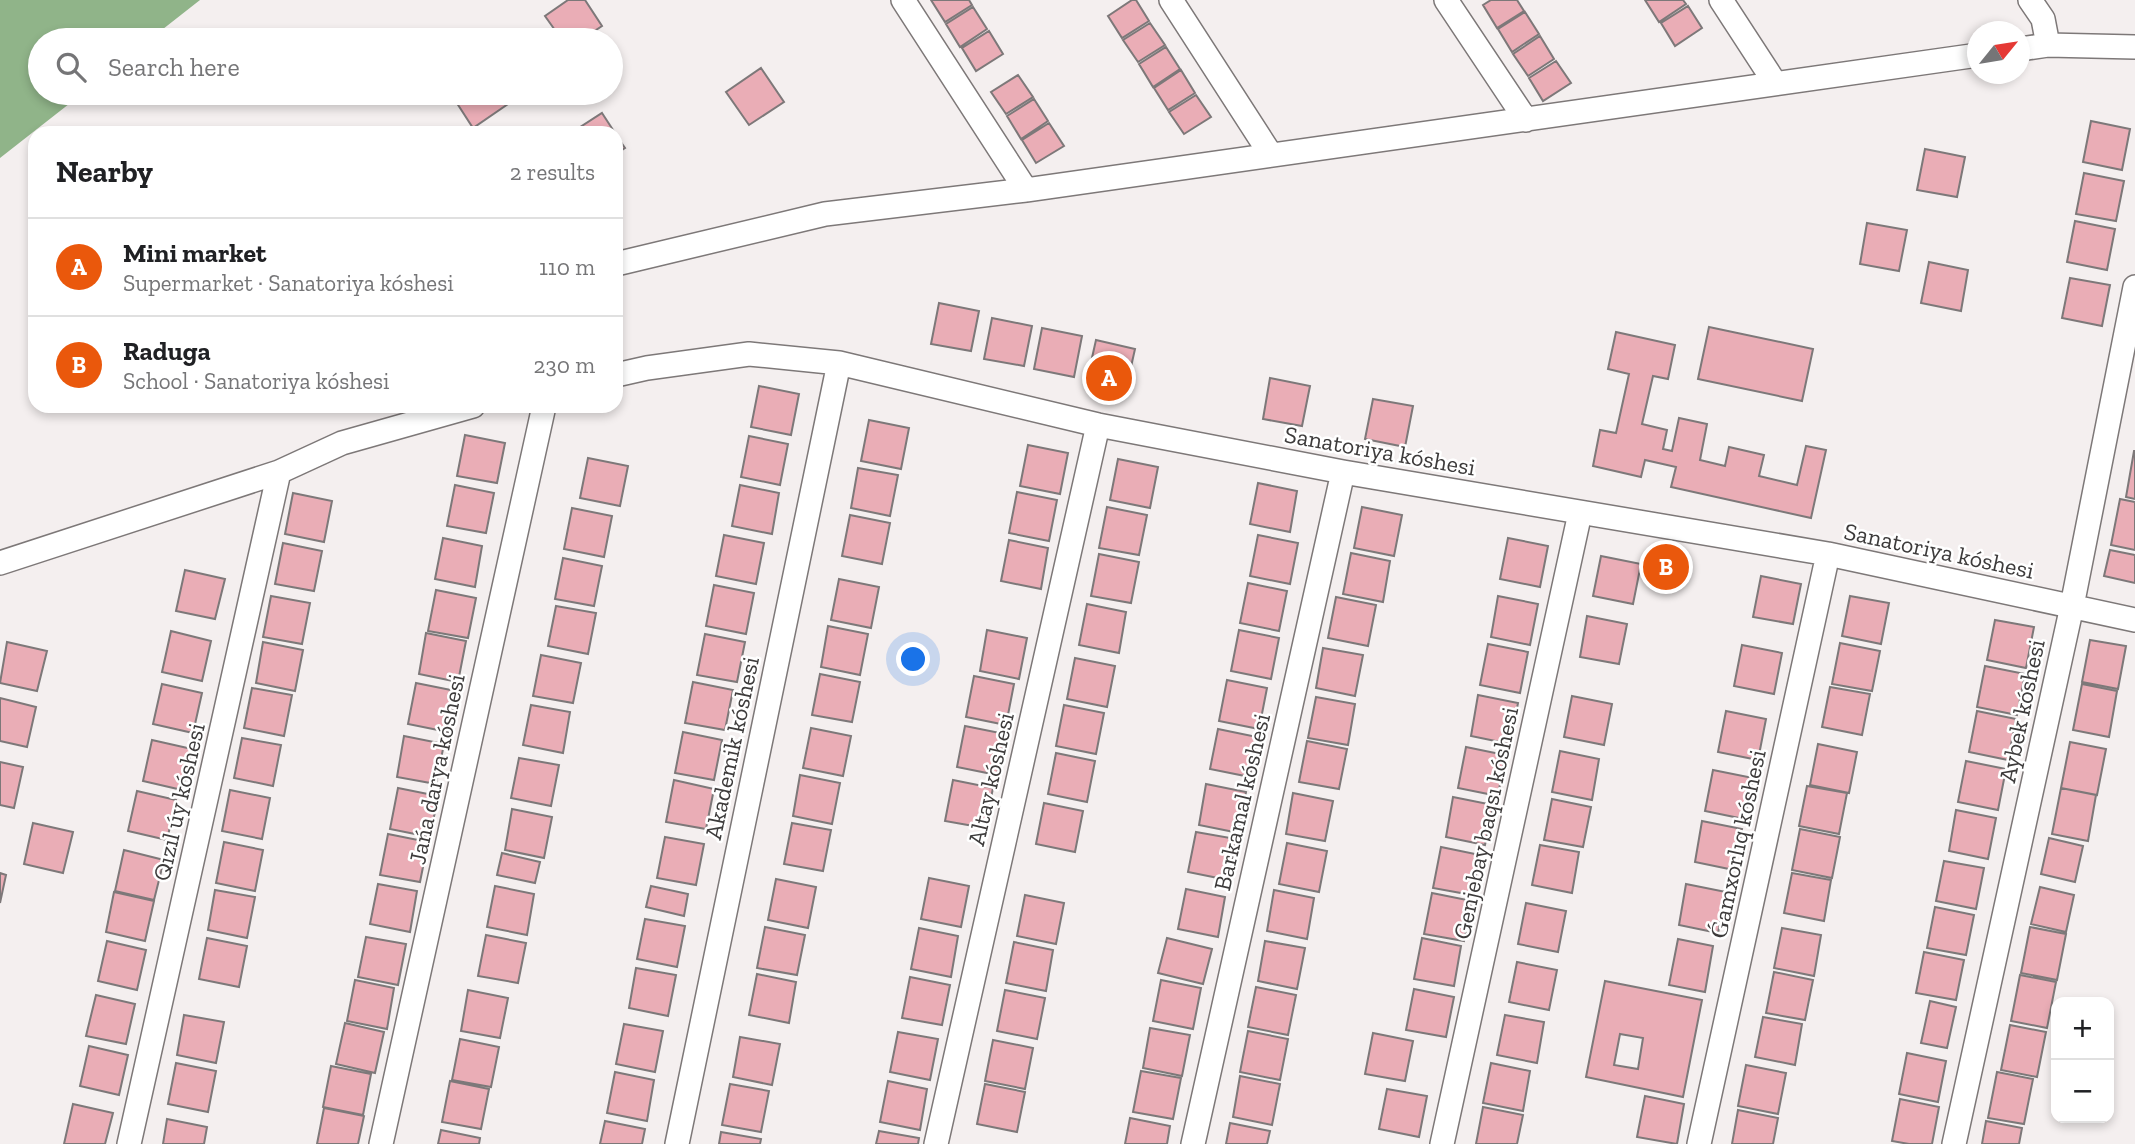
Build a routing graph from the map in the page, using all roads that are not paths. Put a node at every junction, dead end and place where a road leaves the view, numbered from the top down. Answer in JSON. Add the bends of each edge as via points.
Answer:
{"nodes":[{"id":1,"x":903,"y":0,"type":"edge"},
{"id":2,"x":1171,"y":0,"type":"edge"},
{"id":3,"x":1446,"y":0,"type":"edge"},
{"id":4,"x":1721,"y":0,"type":"edge"},
{"id":5,"x":2031,"y":0,"type":"edge"},
{"id":6,"x":2048,"y":45,"type":"junction"},
{"id":7,"x":2135,"y":47,"type":"edge"},
{"id":8,"x":2030,"y":48,"type":"edge"},
{"id":9,"x":1967,"y":57,"type":"edge"},
{"id":10,"x":1775,"y":83,"type":"junction"},
{"id":11,"x":1526,"y":120,"type":"junction"},
{"id":12,"x":1271,"y":155,"type":"junction"},
{"id":13,"x":1026,"y":190,"type":"junction"},
{"id":14,"x":623,"y":262,"type":"edge"},
{"id":15,"x":2135,"y":287,"type":"edge"},
{"id":16,"x":839,"y":363,"type":"junction"},
{"id":17,"x":623,"y":374,"type":"edge"},
{"id":18,"x":448,"y":413,"type":"edge"},
{"id":19,"x":542,"y":413,"type":"edge"},
{"id":20,"x":1098,"y":425,"type":"junction"},
{"id":21,"x":279,"y":472,"type":"junction"},
{"id":22,"x":1343,"y":472,"type":"junction"},
{"id":23,"x":1580,"y":513,"type":"junction"},
{"id":24,"x":1828,"y":554,"type":"junction"},
{"id":25,"x":0,"y":563,"type":"edge"},
{"id":26,"x":2072,"y":606,"type":"junction"},
{"id":27,"x":2135,"y":620,"type":"edge"},
{"id":28,"x":129,"y":1144,"type":"edge"},
{"id":29,"x":381,"y":1144,"type":"edge"},
{"id":30,"x":677,"y":1144,"type":"edge"},
{"id":31,"x":936,"y":1144,"type":"edge"},
{"id":32,"x":1193,"y":1144,"type":"edge"},
{"id":33,"x":1442,"y":1144,"type":"edge"},
{"id":34,"x":1699,"y":1144,"type":"edge"},
{"id":35,"x":1954,"y":1144,"type":"edge"}],
"edges":[{"from":1,"to":13,"type":"street"},
{"from":2,"to":12,"type":"street"},
{"from":3,"to":11,"type":"street"},
{"from":4,"to":10,"type":"street"},
{"from":5,"to":6,"type":"street","via":[[2043,19]]},
{"from":6,"to":7,"type":"street"},
{"from":6,"to":8,"type":"street"},
{"from":9,"to":10,"type":"street"},
{"from":10,"to":11,"type":"street"},
{"from":11,"to":12,"type":"street"},
{"from":12,"to":13,"type":"street"},
{"from":13,"to":14,"type":"street","via":[[825,214]]},
{"from":15,"to":26,"type":"street","name":"Aybek kóshesi"},
{"from":16,"to":17,"type":"street","name":"Sanatoriya kóshesi","via":[[749,354]]},
{"from":16,"to":20,"type":"street","name":"Sanatoriya kóshesi"},
{"from":16,"to":30,"type":"street","name":"Akademik kóshesi"},
{"from":18,"to":21,"type":"street","via":[[342,443]]},
{"from":19,"to":29,"type":"street","name":"Jańa darya kóshesi"},
{"from":20,"to":22,"type":"street","name":"Sanatoriya kóshesi"},
{"from":20,"to":31,"type":"street","name":"Altay kóshesi"},
{"from":21,"to":25,"type":"street"},
{"from":21,"to":28,"type":"street","name":"Qızıl úy kóshesi"},
{"from":22,"to":23,"type":"street","name":"Sanatoriya kóshesi"},
{"from":22,"to":32,"type":"street","name":"Barkamal kóshesi"},
{"from":23,"to":24,"type":"street","name":"Sanatoriya kóshesi"},
{"from":23,"to":33,"type":"street","name":"Genjebay baqsı kóshesi"},
{"from":24,"to":26,"type":"street","name":"Sanatoriya kóshesi"},
{"from":24,"to":34,"type":"street","name":"Ǵamxorlıq kóshesi"},
{"from":26,"to":27,"type":"street","name":"Sanatoriya kóshesi"},
{"from":26,"to":35,"type":"street","name":"Aybek kóshesi"}]}
